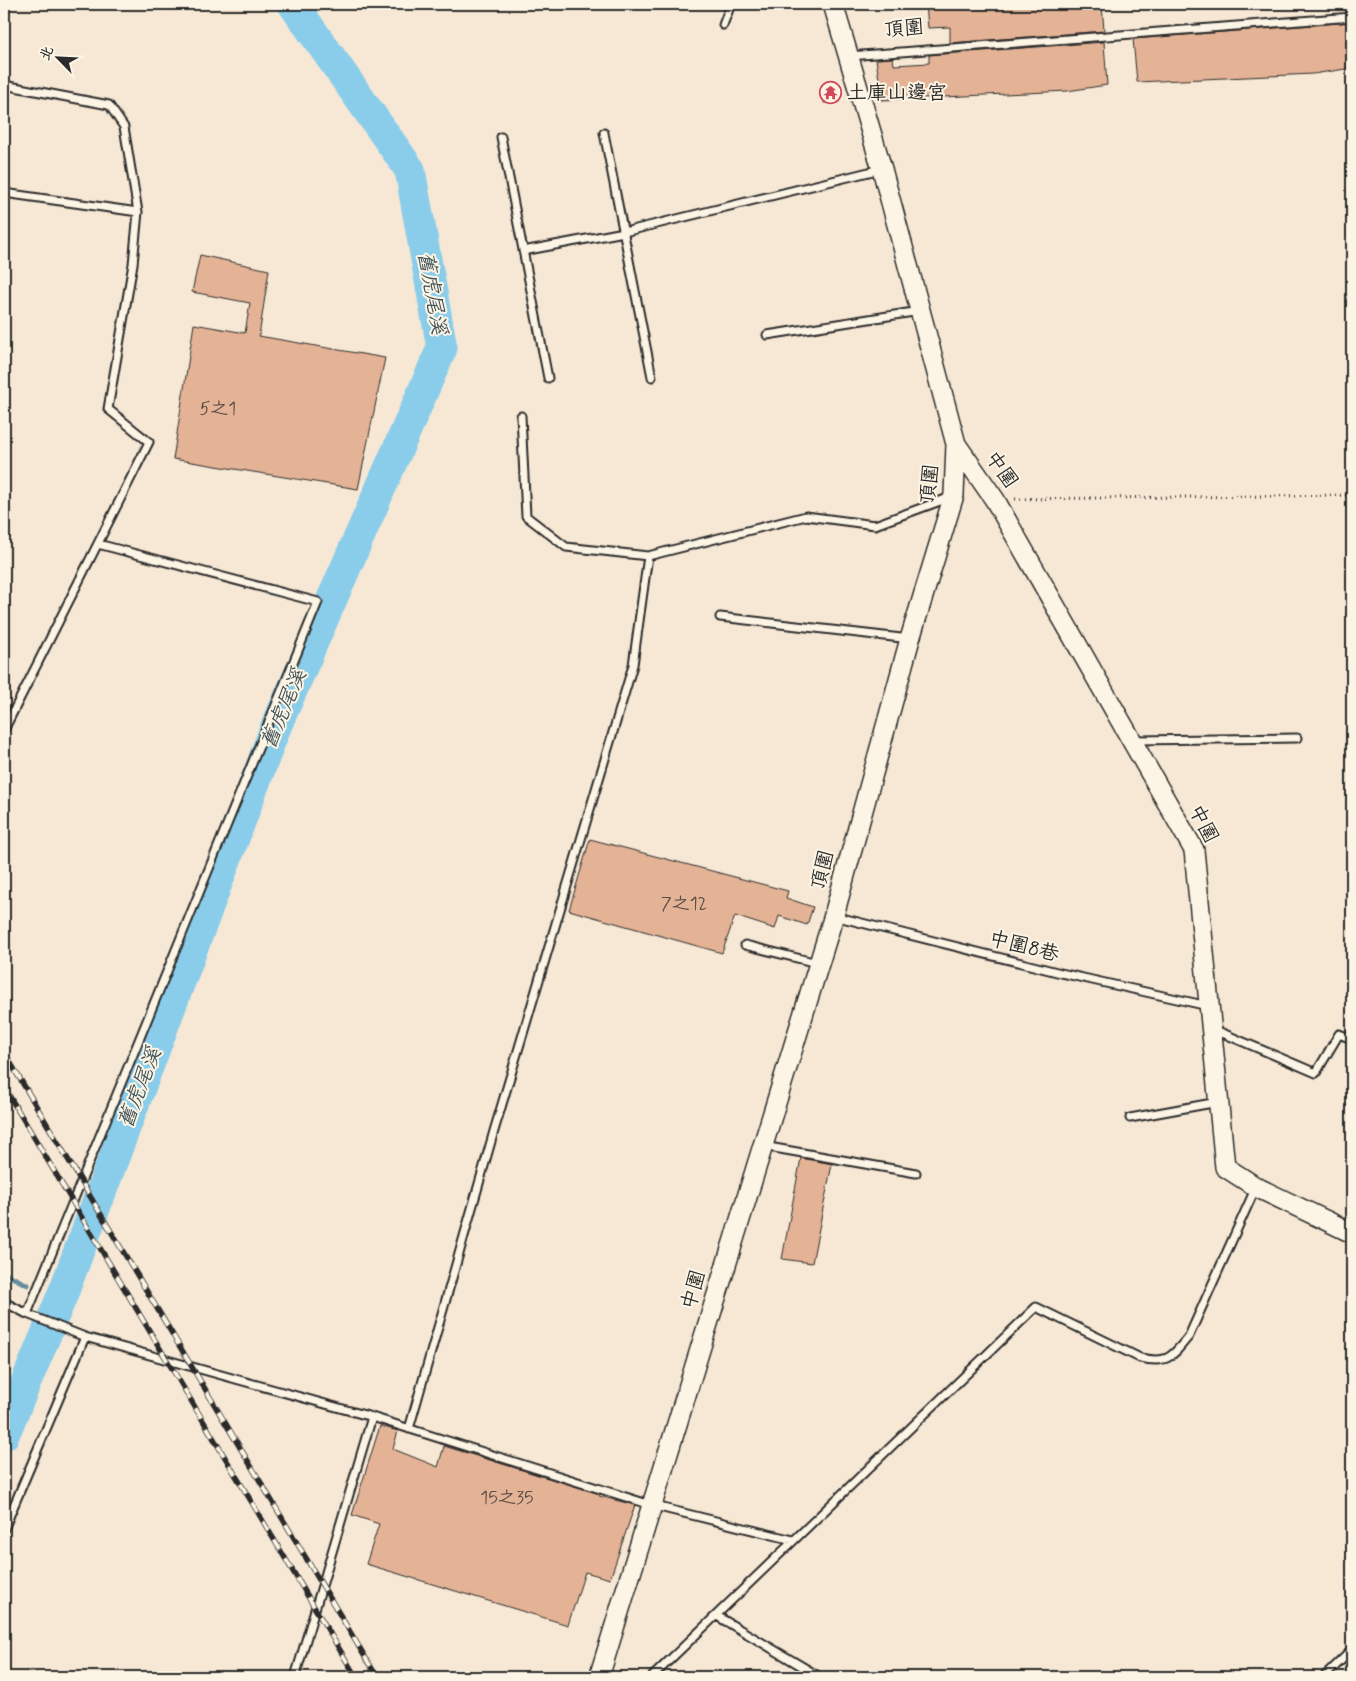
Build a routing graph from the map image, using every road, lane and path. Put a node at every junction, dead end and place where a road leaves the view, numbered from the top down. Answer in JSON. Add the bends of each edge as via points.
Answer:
{"nodes":[{"id":1,"x":731,"y":4,"type":"edge"},
{"id":2,"x":833,"y":4,"type":"edge"},
{"id":3,"x":1352,"y":17,"type":"edge"},
{"id":4,"x":723,"y":25,"type":"dead end"},
{"id":5,"x":848,"y":56,"type":"junction"},
{"id":6,"x":4,"y":85,"type":"edge"},
{"id":7,"x":604,"y":133,"type":"dead end"},
{"id":8,"x":501,"y":137,"type":"dead end"},
{"id":9,"x":882,"y":169,"type":"junction"},
{"id":10,"x":4,"y":193,"type":"edge"},
{"id":11,"x":138,"y":212,"type":"junction"},
{"id":12,"x":624,"y":232,"type":"junction"},
{"id":13,"x":523,"y":251,"type":"junction"},
{"id":14,"x":920,"y":310,"type":"junction"},
{"id":15,"x":767,"y":335,"type":"dead end"},
{"id":16,"x":652,"y":377,"type":"dead end"},
{"id":17,"x":548,"y":378,"type":"dead end"},
{"id":18,"x":521,"y":416,"type":"dead end"},
{"id":19,"x":956,"y":444,"type":"junction"},
{"id":20,"x":954,"y":495,"type":"junction"},
{"id":21,"x":1352,"y":495,"type":"edge"},
{"id":22,"x":995,"y":500,"type":"junction"},
{"id":23,"x":98,"y":544,"type":"junction"},
{"id":24,"x":648,"y":556,"type":"junction"},
{"id":25,"x":720,"y":618,"type":"dead end"},
{"id":26,"x":910,"y":639,"type":"junction"},
{"id":27,"x":4,"y":730,"type":"edge"},
{"id":28,"x":1297,"y":738,"type":"dead end"},
{"id":29,"x":1132,"y":740,"type":"junction"},
{"id":30,"x":834,"y":916,"type":"junction"},
{"id":31,"x":745,"y":945,"type":"dead end"},
{"id":32,"x":819,"y":963,"type":"junction"},
{"id":33,"x":1208,"y":1006,"type":"junction"},
{"id":34,"x":1211,"y":1027,"type":"junction"},
{"id":35,"x":1352,"y":1039,"type":"edge"},
{"id":36,"x":1218,"y":1102,"type":"junction"},
{"id":37,"x":1130,"y":1118,"type":"dead end"},
{"id":38,"x":762,"y":1146,"type":"junction"},
{"id":39,"x":916,"y":1173,"type":"dead end"},
{"id":40,"x":1256,"y":1187,"type":"junction"},
{"id":41,"x":1352,"y":1233,"type":"edge"},
{"id":42,"x":4,"y":1302,"type":"edge"},
{"id":43,"x":27,"y":1314,"type":"junction"},
{"id":44,"x":85,"y":1338,"type":"junction"},
{"id":45,"x":372,"y":1417,"type":"junction"},
{"id":46,"x":409,"y":1429,"type":"junction"},
{"id":47,"x":651,"y":1505,"type":"junction"},
{"id":48,"x":4,"y":1529,"type":"edge"},
{"id":49,"x":793,"y":1540,"type":"junction"},
{"id":50,"x":717,"y":1616,"type":"junction"},
{"id":51,"x":1352,"y":1650,"type":"edge"},
{"id":52,"x":295,"y":1677,"type":"edge"},
{"id":53,"x":599,"y":1677,"type":"edge"},
{"id":54,"x":652,"y":1677,"type":"edge"},
{"id":55,"x":820,"y":1677,"type":"edge"},
{"id":56,"x":1324,"y":1677,"type":"edge"}],
"edges":[{"from":1,"to":4,"type":"lane"},
{"from":2,"to":5,"type":"street","name":"頂圍"},
{"from":3,"to":5,"type":"lane","name":"頂圍"},
{"from":5,"to":9,"type":"street","name":"頂圍"},
{"from":6,"to":11,"type":"lane","via":[[109,105],[124,127]]},
{"from":7,"to":12,"type":"lane"},
{"from":8,"to":13,"type":"lane"},
{"from":9,"to":12,"type":"lane"},
{"from":9,"to":14,"type":"street","name":"頂圍"},
{"from":10,"to":11,"type":"lane"},
{"from":11,"to":23,"type":"lane","via":[[133,264],[108,409],[149,442]]},
{"from":12,"to":13,"type":"lane"},
{"from":12,"to":16,"type":"lane"},
{"from":13,"to":17,"type":"lane"},
{"from":14,"to":15,"type":"lane"},
{"from":14,"to":19,"type":"street","name":"頂圍"},
{"from":18,"to":24,"type":"lane","via":[[526,516],[566,547]]},
{"from":19,"to":20,"type":"street","name":"頂圍"},
{"from":19,"to":22,"type":"street","name":"中圍"},
{"from":20,"to":24,"type":"lane","via":[[875,525],[806,516]]},
{"from":20,"to":26,"type":"street","name":"頂圍"},
{"from":21,"to":22,"type":"path"},
{"from":22,"to":29,"type":"street","name":"中圍"},
{"from":23,"to":27,"type":"lane"},
{"from":23,"to":43,"type":"lane","via":[[318,602]]},
{"from":24,"to":46,"type":"lane","via":[[633,665]]},
{"from":25,"to":26,"type":"lane"},
{"from":26,"to":30,"type":"street","name":"頂圍"},
{"from":28,"to":29,"type":"lane"},
{"from":29,"to":33,"type":"street","name":"中圍","via":[[1194,850]]},
{"from":30,"to":32,"type":"street","name":"中圍"},
{"from":30,"to":33,"type":"lane","name":"中圍8巷"},
{"from":31,"to":32,"type":"lane"},
{"from":32,"to":38,"type":"street","name":"中圍"},
{"from":33,"to":34,"type":"street","name":"中圍"},
{"from":34,"to":35,"type":"lane","via":[[1316,1073],[1339,1034]]},
{"from":34,"to":36,"type":"street","name":"中圍"},
{"from":36,"to":37,"type":"lane"},
{"from":36,"to":40,"type":"street","name":"中圍","via":[[1225,1167]]},
{"from":38,"to":39,"type":"lane"},
{"from":38,"to":47,"type":"street","name":"中圍"},
{"from":40,"to":41,"type":"street","name":"中圍"},
{"from":40,"to":49,"type":"lane","via":[[1189,1336],[1172,1357],[1154,1361],[1140,1358],[1036,1308]]},
{"from":42,"to":43,"type":"lane"},
{"from":43,"to":44,"type":"lane"},
{"from":44,"to":45,"type":"lane"},
{"from":44,"to":48,"type":"lane"},
{"from":45,"to":46,"type":"lane"},
{"from":45,"to":52,"type":"lane"},
{"from":46,"to":47,"type":"lane"},
{"from":47,"to":49,"type":"lane"},
{"from":47,"to":53,"type":"street","name":"中圍"},
{"from":49,"to":50,"type":"lane"},
{"from":50,"to":54,"type":"lane"},
{"from":50,"to":55,"type":"lane"},
{"from":51,"to":56,"type":"lane"}]}
